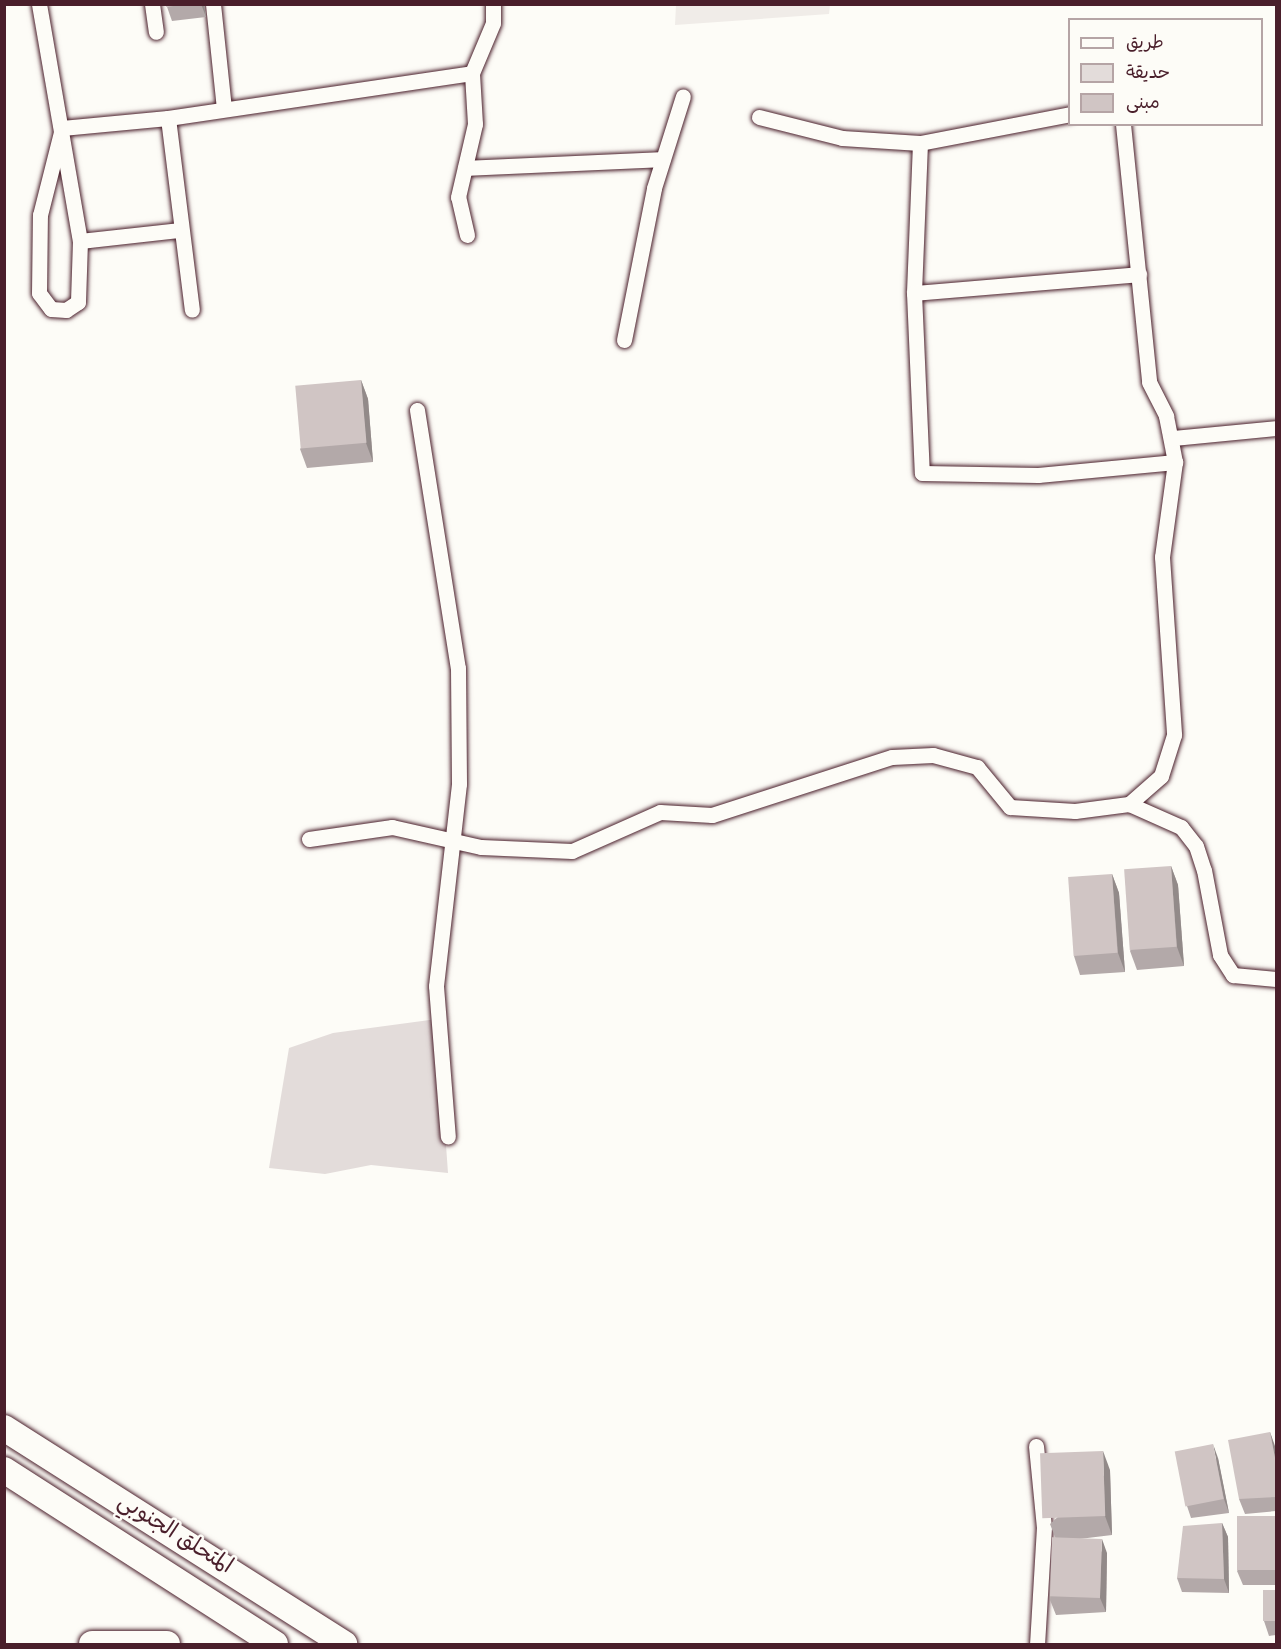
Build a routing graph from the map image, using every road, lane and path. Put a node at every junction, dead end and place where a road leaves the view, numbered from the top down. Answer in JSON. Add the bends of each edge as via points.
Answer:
{"nodes":[{"id":1,"x":39,"y":4,"type":"edge"},
{"id":2,"x":152,"y":4,"type":"edge"},
{"id":3,"x":213,"y":4,"type":"edge"},
{"id":4,"x":493,"y":4,"type":"edge"},
{"id":5,"x":156,"y":32,"type":"dead end"},
{"id":6,"x":472,"y":73,"type":"junction"},
{"id":7,"x":683,"y":96,"type":"dead end"},
{"id":8,"x":224,"y":108,"type":"junction"},
{"id":9,"x":1068,"y":114,"type":"edge"},
{"id":10,"x":759,"y":117,"type":"dead end"},
{"id":11,"x":168,"y":118,"type":"junction"},
{"id":12,"x":1123,"y":126,"type":"edge"},
{"id":13,"x":62,"y":128,"type":"junction"},
{"id":14,"x":920,"y":142,"type":"junction"},
{"id":15,"x":663,"y":159,"type":"junction"},
{"id":16,"x":465,"y":168,"type":"junction"},
{"id":17,"x":180,"y":230,"type":"junction"},
{"id":18,"x":467,"y":235,"type":"dead end"},
{"id":19,"x":80,"y":241,"type":"junction"},
{"id":20,"x":1139,"y":274,"type":"junction"},
{"id":21,"x":914,"y":292,"type":"junction"},
{"id":22,"x":192,"y":310,"type":"dead end"},
{"id":23,"x":624,"y":340,"type":"dead end"},
{"id":24,"x":417,"y":410,"type":"dead end"},
{"id":25,"x":1276,"y":428,"type":"edge"},
{"id":26,"x":1173,"y":438,"type":"junction"},
{"id":27,"x":1175,"y":462,"type":"junction"},
{"id":28,"x":1129,"y":804,"type":"junction"},
{"id":29,"x":309,"y":839,"type":"dead end"},
{"id":30,"x":454,"y":840,"type":"junction"},
{"id":31,"x":1276,"y":979,"type":"edge"},
{"id":32,"x":448,"y":1137,"type":"dead end"},
{"id":33,"x":4,"y":1428,"type":"edge"},
{"id":34,"x":1036,"y":1446,"type":"dead end"},
{"id":35,"x":4,"y":1470,"type":"edge"},
{"id":36,"x":92,"y":1644,"type":"edge"},
{"id":37,"x":166,"y":1644,"type":"edge"},
{"id":38,"x":275,"y":1644,"type":"edge"},
{"id":39,"x":344,"y":1644,"type":"edge"},
{"id":40,"x":1037,"y":1644,"type":"edge"}],
"edges":[{"from":1,"to":13,"type":"street"},
{"from":2,"to":5,"type":"street"},
{"from":3,"to":8,"type":"street"},
{"from":4,"to":6,"type":"street","via":[[493,23]]},
{"from":6,"to":8,"type":"street"},
{"from":6,"to":16,"type":"street","via":[[475,124]]},
{"from":7,"to":15,"type":"street"},
{"from":8,"to":11,"type":"street"},
{"from":9,"to":14,"type":"street"},
{"from":10,"to":14,"type":"street","via":[[842,138]]},
{"from":11,"to":13,"type":"street"},
{"from":11,"to":17,"type":"street"},
{"from":12,"to":20,"type":"street"},
{"from":13,"to":19,"type":"street"},
{"from":13,"to":19,"type":"street","via":[[40,215],[39,293],[51,309],[66,310],[78,302]]},
{"from":14,"to":21,"type":"street"},
{"from":15,"to":16,"type":"street"},
{"from":15,"to":23,"type":"street"},
{"from":16,"to":18,"type":"street","via":[[458,197]]},
{"from":17,"to":19,"type":"street"},
{"from":17,"to":22,"type":"street"},
{"from":20,"to":21,"type":"street"},
{"from":20,"to":26,"type":"street","via":[[1149,382]]},
{"from":21,"to":27,"type":"street","via":[[922,473],[1038,475]]},
{"from":24,"to":30,"type":"street","via":[[458,668]]},
{"from":25,"to":26,"type":"street"},
{"from":26,"to":27,"type":"street"},
{"from":27,"to":28,"type":"street","via":[[1162,557],[1174,735],[1161,776]]},
{"from":28,"to":30,"type":"street","via":[[1075,811],[1010,807],[971,763],[910,755],[712,815],[660,812],[572,851],[481,847]]},
{"from":28,"to":31,"type":"street","via":[[1181,827],[1196,846],[1220,955],[1233,975]]},
{"from":29,"to":30,"type":"street","via":[[392,827]]},
{"from":30,"to":32,"type":"street","via":[[436,986]]},
{"from":33,"to":39,"type":"highway","name":"المتحلق الجنوبي"},
{"from":34,"to":40,"type":"street","via":[[1044,1527]]},
{"from":35,"to":38,"type":"highway","name":"المتحلق الجنوبي"},
{"from":36,"to":37,"type":"highway"}]}
